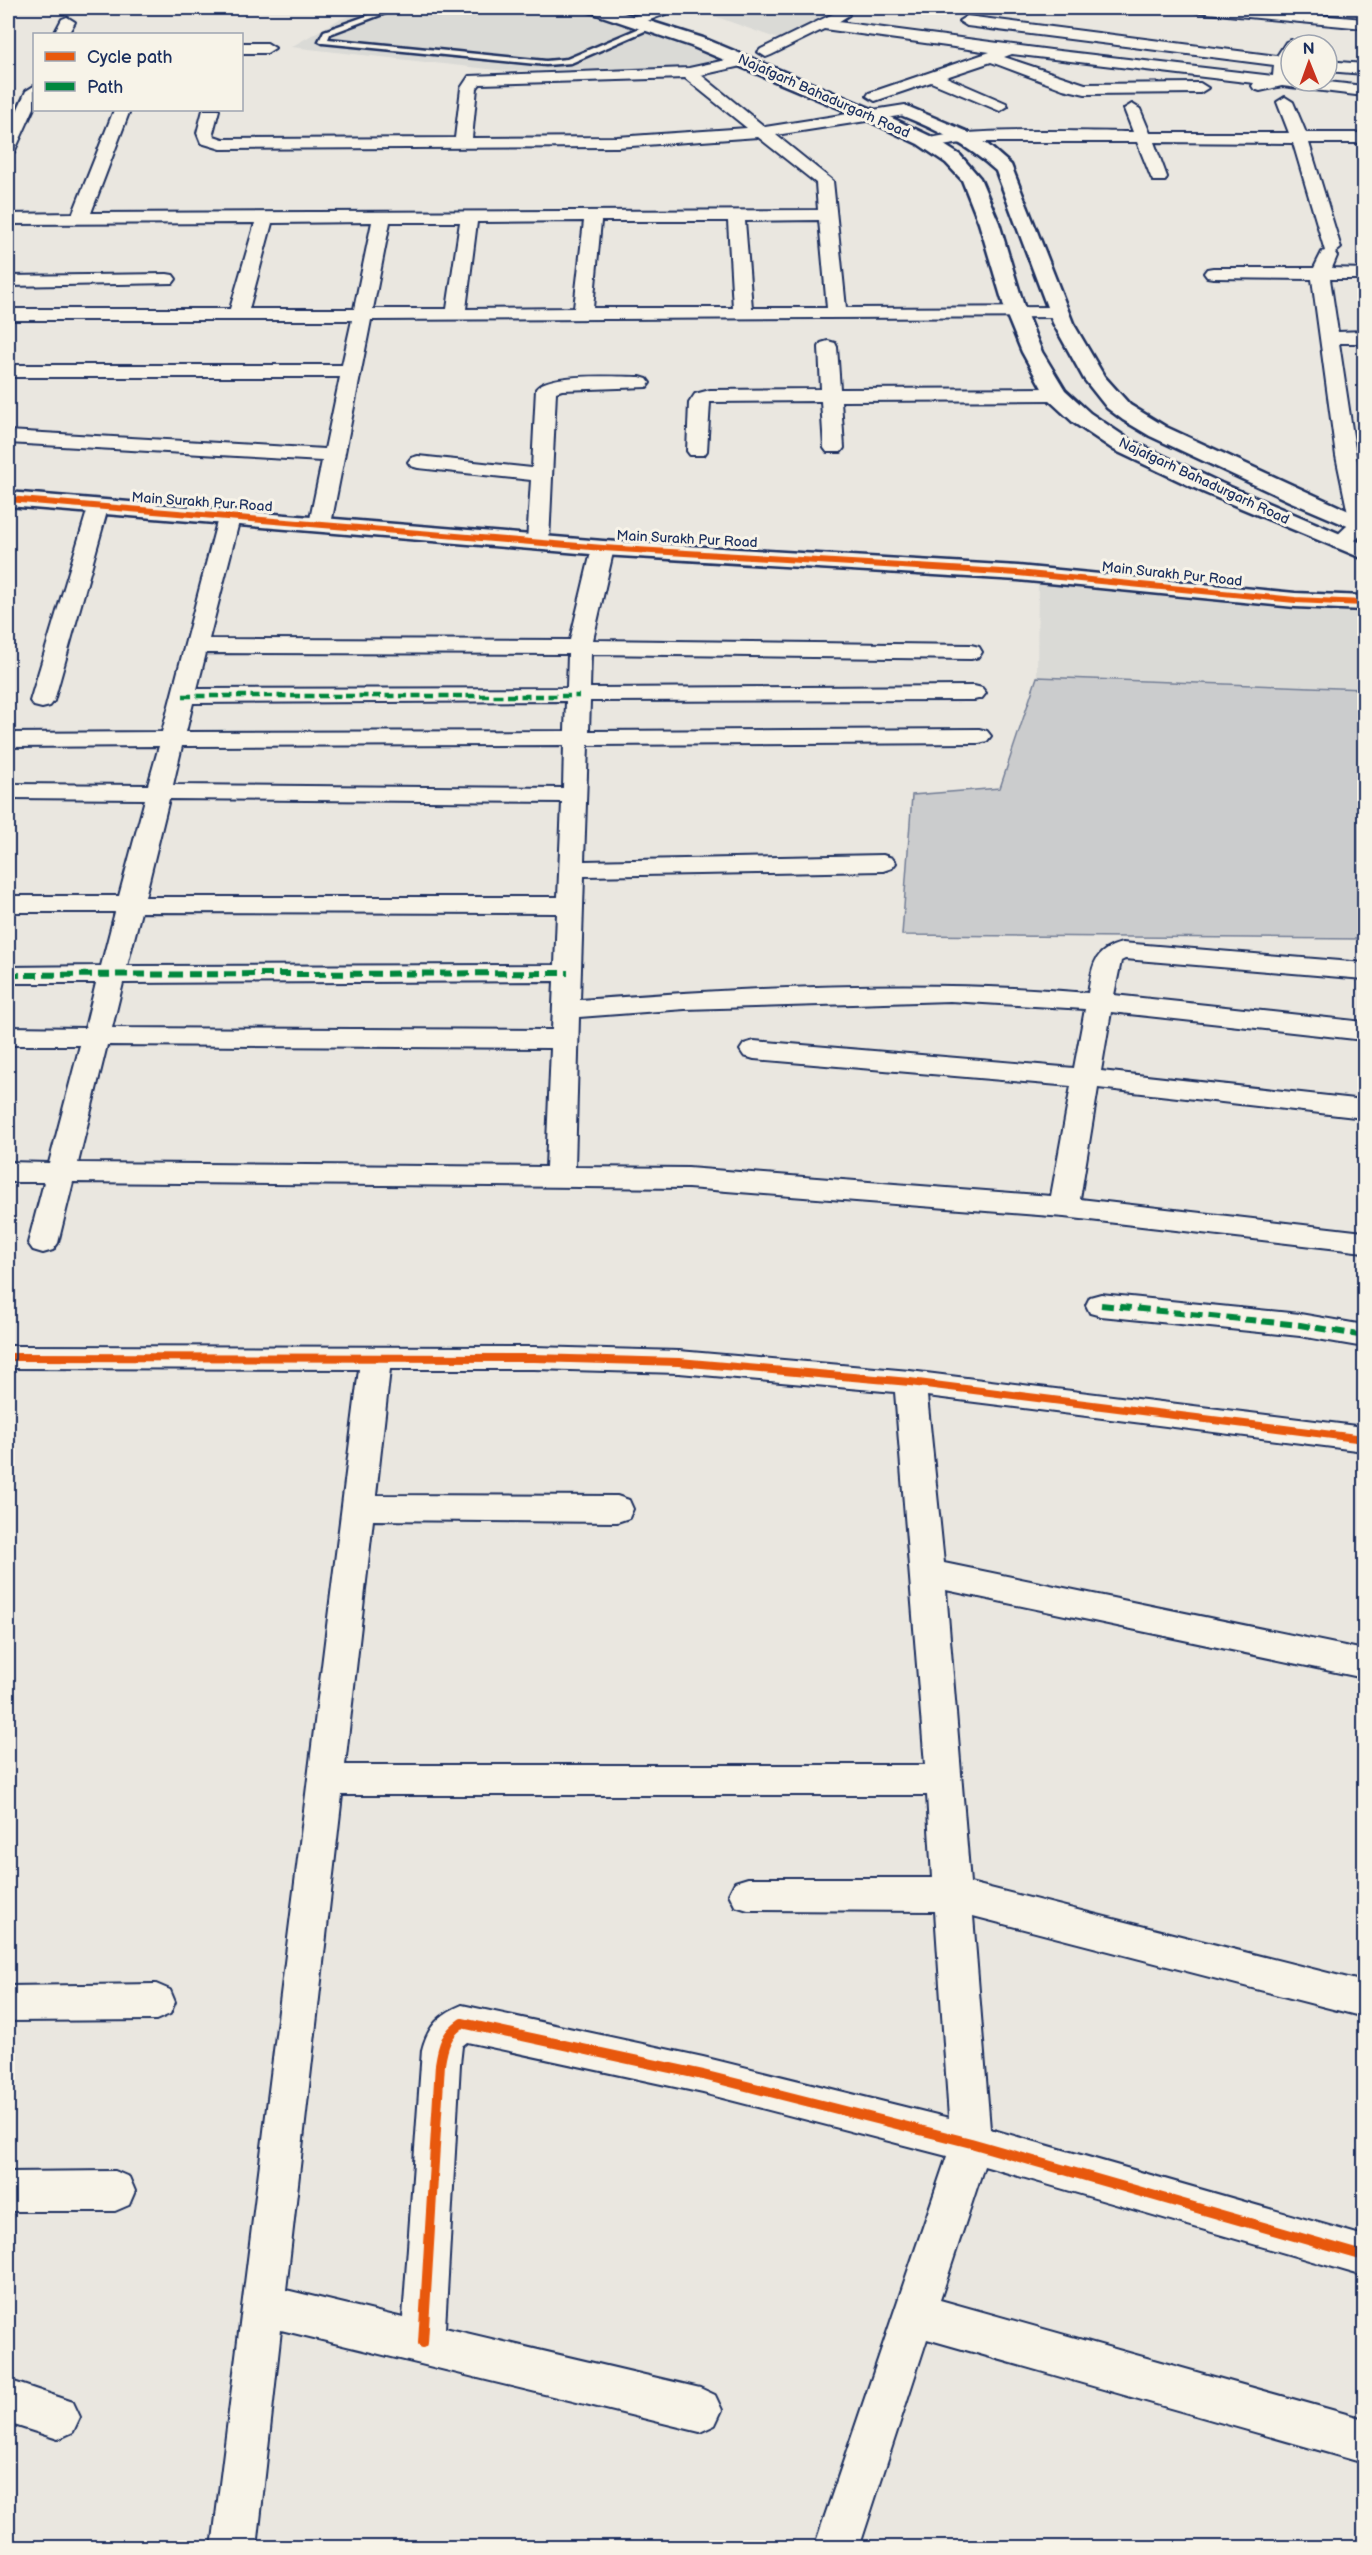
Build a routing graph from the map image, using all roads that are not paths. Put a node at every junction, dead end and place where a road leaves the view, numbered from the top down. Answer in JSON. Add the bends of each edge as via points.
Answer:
{"nodes":[{"id":1,"x":395,"y":8,"type":"edge"},
{"id":2,"x":593,"y":8,"type":"edge"},
{"id":3,"x":853,"y":8,"type":"edge"},
{"id":4,"x":980,"y":8,"type":"edge"},
{"id":5,"x":1196,"y":8,"type":"edge"},
{"id":6,"x":1034,"y":10,"type":"dead end"},
{"id":7,"x":1305,"y":13,"type":"edge"},
{"id":8,"x":650,"y":15,"type":"edge"},
{"id":9,"x":967,"y":21,"type":"junction"},
{"id":10,"x":1365,"y":24,"type":"edge"},
{"id":11,"x":825,"y":25,"type":"junction"},
{"id":12,"x":1022,"y":28,"type":"junction"},
{"id":13,"x":1297,"y":33,"type":"edge"},
{"id":14,"x":950,"y":41,"type":"junction"},
{"id":15,"x":243,"y":48,"type":"edge"},
{"id":16,"x":267,"y":48,"type":"dead end"},
{"id":17,"x":1009,"y":49,"type":"junction"},
{"id":18,"x":766,"y":52,"type":"junction"},
{"id":19,"x":1051,"y":55,"type":"junction"},
{"id":20,"x":990,"y":57,"type":"junction"},
{"id":21,"x":744,"y":61,"type":"junction"},
{"id":22,"x":1279,"y":61,"type":"edge"},
{"id":23,"x":966,"y":65,"type":"junction"},
{"id":24,"x":1339,"y":67,"type":"edge"},
{"id":25,"x":1365,"y":69,"type":"edge"},
{"id":26,"x":689,"y":73,"type":"junction"},
{"id":27,"x":988,"y":74,"type":"dead end"},
{"id":28,"x":933,"y":76,"type":"junction"},
{"id":29,"x":1279,"y":82,"type":"edge"},
{"id":30,"x":1279,"y":82,"type":"edge"},
{"id":31,"x":16,"y":88,"type":"dead end"},
{"id":32,"x":1339,"y":88,"type":"edge"},
{"id":33,"x":33,"y":90,"type":"edge"},
{"id":34,"x":1142,"y":90,"type":"junction"},
{"id":35,"x":1365,"y":91,"type":"edge"},
{"id":36,"x":33,"y":92,"type":"edge"},
{"id":37,"x":1285,"y":102,"type":"dead end"},
{"id":38,"x":873,"y":105,"type":"junction"},
{"id":39,"x":1000,"y":106,"type":"dead end"},
{"id":40,"x":1132,"y":110,"type":"dead end"},
{"id":41,"x":122,"y":111,"type":"edge"},
{"id":42,"x":211,"y":111,"type":"edge"},
{"id":43,"x":762,"y":132,"type":"junction"},
{"id":44,"x":1299,"y":136,"type":"junction"},
{"id":45,"x":968,"y":137,"type":"junction"},
{"id":46,"x":1143,"y":137,"type":"junction"},
{"id":47,"x":1365,"y":138,"type":"edge"},
{"id":48,"x":463,"y":143,"type":"junction"},
{"id":49,"x":929,"y":143,"type":"junction"},
{"id":50,"x":8,"y":148,"type":"edge"},
{"id":51,"x":1159,"y":177,"type":"dead end"},
{"id":52,"x":826,"y":215,"type":"junction"},
{"id":53,"x":593,"y":216,"type":"junction"},
{"id":54,"x":736,"y":216,"type":"junction"},
{"id":55,"x":382,"y":217,"type":"junction"},
{"id":56,"x":470,"y":217,"type":"junction"},
{"id":57,"x":80,"y":218,"type":"junction"},
{"id":58,"x":265,"y":218,"type":"junction"},
{"id":59,"x":8,"y":219,"type":"edge"},
{"id":60,"x":1213,"y":273,"type":"dead end"},
{"id":61,"x":1320,"y":274,"type":"junction"},
{"id":62,"x":1365,"y":274,"type":"edge"},
{"id":63,"x":167,"y":279,"type":"dead end"},
{"id":64,"x":8,"y":281,"type":"edge"},
{"id":65,"x":837,"y":313,"type":"junction"},
{"id":66,"x":1016,"y":313,"type":"junction"},
{"id":67,"x":1059,"y":313,"type":"junction"},
{"id":68,"x":362,"y":314,"type":"junction"},
{"id":69,"x":456,"y":314,"type":"junction"},
{"id":70,"x":584,"y":314,"type":"junction"},
{"id":71,"x":743,"y":314,"type":"junction"},
{"id":72,"x":8,"y":315,"type":"edge"},
{"id":73,"x":238,"y":315,"type":"junction"},
{"id":74,"x":1365,"y":337,"type":"edge"},
{"id":75,"x":1329,"y":338,"type":"junction"},
{"id":76,"x":828,"y":347,"type":"dead end"},
{"id":77,"x":351,"y":370,"type":"junction"},
{"id":78,"x":8,"y":371,"type":"edge"},
{"id":79,"x":640,"y":383,"type":"dead end"},
{"id":80,"x":1056,"y":394,"type":"junction"},
{"id":81,"x":831,"y":395,"type":"junction"},
{"id":82,"x":8,"y":437,"type":"edge"},
{"id":83,"x":834,"y":448,"type":"dead end"},
{"id":84,"x":697,"y":451,"type":"dead end"},
{"id":85,"x":334,"y":456,"type":"junction"},
{"id":86,"x":1355,"y":457,"type":"edge"},
{"id":87,"x":418,"y":462,"type":"dead end"},
{"id":88,"x":542,"y":475,"type":"junction"},
{"id":89,"x":8,"y":499,"type":"edge"},
{"id":90,"x":98,"y":508,"type":"junction"},
{"id":91,"x":229,"y":518,"type":"junction"},
{"id":92,"x":320,"y":524,"type":"junction"},
{"id":93,"x":1363,"y":525,"type":"edge"},
{"id":94,"x":538,"y":542,"type":"junction"},
{"id":95,"x":1341,"y":543,"type":"junction"},
{"id":96,"x":603,"y":548,"type":"junction"},
{"id":97,"x":1365,"y":552,"type":"edge"},
{"id":98,"x":1365,"y":603,"type":"edge"},
{"id":99,"x":196,"y":646,"type":"junction"},
{"id":100,"x":580,"y":647,"type":"junction"},
{"id":101,"x":971,"y":652,"type":"dead end"},
{"id":102,"x":974,"y":693,"type":"dead end"},
{"id":103,"x":183,"y":696,"type":"junction"},
{"id":104,"x":579,"y":696,"type":"junction"},
{"id":105,"x":42,"y":701,"type":"dead end"},
{"id":106,"x":979,"y":736,"type":"dead end"},
{"id":107,"x":577,"y":738,"type":"junction"},
{"id":108,"x":172,"y":739,"type":"junction"},
{"id":109,"x":8,"y":740,"type":"edge"},
{"id":110,"x":8,"y":791,"type":"edge"},
{"id":111,"x":159,"y":792,"type":"junction"},
{"id":112,"x":575,"y":795,"type":"junction"},
{"id":113,"x":883,"y":864,"type":"dead end"},
{"id":114,"x":572,"y":869,"type":"junction"},
{"id":115,"x":8,"y":904,"type":"edge"},
{"id":116,"x":130,"y":904,"type":"junction"},
{"id":117,"x":570,"y":905,"type":"junction"},
{"id":118,"x":1365,"y":970,"type":"edge"},
{"id":119,"x":568,"y":973,"type":"junction"},
{"id":120,"x":8,"y":975,"type":"edge"},
{"id":121,"x":112,"y":975,"type":"junction"},
{"id":122,"x":1100,"y":1003,"type":"junction"},
{"id":123,"x":566,"y":1010,"type":"junction"},
{"id":124,"x":1365,"y":1031,"type":"edge"},
{"id":125,"x":8,"y":1036,"type":"edge"},
{"id":126,"x":96,"y":1036,"type":"junction"},
{"id":127,"x":565,"y":1039,"type":"junction"},
{"id":128,"x":754,"y":1050,"type":"dead end"},
{"id":129,"x":1086,"y":1078,"type":"junction"},
{"id":130,"x":1365,"y":1109,"type":"edge"},
{"id":131,"x":8,"y":1172,"type":"edge"},
{"id":132,"x":62,"y":1172,"type":"junction"},
{"id":133,"x":560,"y":1176,"type":"junction"},
{"id":134,"x":1064,"y":1207,"type":"junction"},
{"id":135,"x":1365,"y":1242,"type":"edge"},
{"id":136,"x":43,"y":1243,"type":"dead end"},
{"id":137,"x":1101,"y":1305,"type":"dead end"},
{"id":138,"x":1365,"y":1336,"type":"edge"},
{"id":139,"x":8,"y":1357,"type":"edge"},
{"id":140,"x":376,"y":1359,"type":"junction"},
{"id":141,"x":910,"y":1382,"type":"junction"},
{"id":142,"x":1365,"y":1439,"type":"edge"},
{"id":143,"x":360,"y":1507,"type":"junction"},
{"id":144,"x":617,"y":1509,"type":"dead end"},
{"id":145,"x":928,"y":1573,"type":"junction"},
{"id":146,"x":1365,"y":1664,"type":"edge"},
{"id":147,"x":326,"y":1780,"type":"junction"},
{"id":148,"x":944,"y":1780,"type":"junction"},
{"id":149,"x":748,"y":1894,"type":"dead end"},
{"id":150,"x":953,"y":1895,"type":"junction"},
{"id":151,"x":1365,"y":1999,"type":"edge"},
{"id":152,"x":156,"y":2002,"type":"dead end"},
{"id":153,"x":8,"y":2004,"type":"edge"},
{"id":154,"x":971,"y":2144,"type":"junction"},
{"id":155,"x":115,"y":2191,"type":"dead end"},
{"id":156,"x":8,"y":2192,"type":"edge"},
{"id":157,"x":1365,"y":2256,"type":"edge"},
{"id":158,"x":263,"y":2305,"type":"junction"},
{"id":159,"x":914,"y":2313,"type":"junction"},
{"id":160,"x":423,"y":2343,"type":"junction"},
{"id":161,"x":8,"y":2402,"type":"edge"},
{"id":162,"x":700,"y":2410,"type":"dead end"},
{"id":163,"x":58,"y":2417,"type":"dead end"},
{"id":164,"x":1365,"y":2440,"type":"edge"},
{"id":165,"x":234,"y":2547,"type":"edge"},
{"id":166,"x":836,"y":2547,"type":"edge"}],
"edges":[{"from":1,"to":8,"type":"lane","via":[[327,33],[323,41],[546,63],[568,60]]},
{"from":2,"to":8,"type":"main road","name":"Najafgarh Bahadurgarh Road"},
{"from":3,"to":11,"type":"street"},
{"from":4,"to":9,"type":"street"},
{"from":5,"to":7,"type":"street"},
{"from":6,"to":12,"type":"street"},
{"from":7,"to":10,"type":"street"},
{"from":7,"to":13,"type":"street"},
{"from":8,"to":18,"type":"main road","name":"Najafgarh Bahadurgarh Road"},
{"from":8,"to":21,"type":"main road","name":"Najafgarh Bahadurgarh Road"},
{"from":9,"to":12,"type":"street"},
{"from":9,"to":14,"type":"street"},
{"from":11,"to":14,"type":"street"},
{"from":11,"to":18,"type":"street"},
{"from":12,"to":17,"type":"street"},
{"from":12,"to":22,"type":"street"},
{"from":14,"to":17,"type":"street"},
{"from":15,"to":16,"type":"street"},
{"from":17,"to":19,"type":"street"},
{"from":17,"to":20,"type":"street"},
{"from":18,"to":38,"type":"main road","name":"Najafgarh Bahadurgarh Road"},
{"from":19,"to":29,"type":"street"},
{"from":19,"to":34,"type":"street"},
{"from":20,"to":23,"type":"street"},
{"from":20,"to":34,"type":"street","via":[[1069,86]]},
{"from":21,"to":26,"type":"street"},
{"from":21,"to":38,"type":"main road","name":"Najafgarh Bahadurgarh Road"},
{"from":23,"to":27,"type":"street"},
{"from":23,"to":28,"type":"street"},
{"from":24,"to":25,"type":"street"},
{"from":26,"to":43,"type":"street"},
{"from":26,"to":48,"type":"street","via":[[475,79],[469,87]]},
{"from":28,"to":38,"type":"street"},
{"from":28,"to":39,"type":"street"},
{"from":30,"to":34,"type":"street","via":[[1258,87]]},
{"from":31,"to":33,"type":"street"},
{"from":32,"to":35,"type":"street"},
{"from":36,"to":50,"type":"street"},
{"from":37,"to":44,"type":"street"},
{"from":38,"to":43,"type":"street"},
{"from":38,"to":45,"type":"main road","name":"Najafgarh Bahadurgarh Road","via":[[905,110]]},
{"from":38,"to":49,"type":"main road","name":"Najafgarh Bahadurgarh Road"},
{"from":40,"to":46,"type":"street"},
{"from":41,"to":57,"type":"street"},
{"from":42,"to":48,"type":"street","via":[[205,133],[213,143]]},
{"from":43,"to":48,"type":"street","via":[[617,142]]},
{"from":43,"to":52,"type":"street","via":[[824,181]]},
{"from":44,"to":46,"type":"street"},
{"from":44,"to":47,"type":"street"},
{"from":44,"to":61,"type":"street","via":[[1330,252]]},
{"from":45,"to":46,"type":"street"},
{"from":45,"to":49,"type":"street"},
{"from":45,"to":67,"type":"main road","name":"Najafgarh Bahadurgarh Road","via":[[1004,169]]},
{"from":46,"to":51,"type":"street"},
{"from":49,"to":66,"type":"main road","name":"Najafgarh Bahadurgarh Road","via":[[953,159],[971,178]]},
{"from":52,"to":54,"type":"street"},
{"from":52,"to":65,"type":"street"},
{"from":53,"to":54,"type":"street"},
{"from":53,"to":56,"type":"street"},
{"from":53,"to":70,"type":"street"},
{"from":54,"to":71,"type":"street"},
{"from":55,"to":56,"type":"street"},
{"from":55,"to":58,"type":"street"},
{"from":55,"to":68,"type":"street"},
{"from":56,"to":69,"type":"street"},
{"from":57,"to":58,"type":"street"},
{"from":57,"to":59,"type":"street"},
{"from":58,"to":73,"type":"street"},
{"from":60,"to":61,"type":"street"},
{"from":61,"to":62,"type":"street"},
{"from":61,"to":75,"type":"street"},
{"from":63,"to":64,"type":"street"},
{"from":65,"to":66,"type":"street"},
{"from":65,"to":71,"type":"street"},
{"from":66,"to":67,"type":"street"},
{"from":66,"to":80,"type":"main road","name":"Najafgarh Bahadurgarh Road"},
{"from":67,"to":93,"type":"main road","name":"Najafgarh Bahadurgarh Road","via":[[1078,354],[1116,405],[1144,424],[1251,476]]},
{"from":68,"to":69,"type":"street"},
{"from":68,"to":73,"type":"street"},
{"from":68,"to":77,"type":"street"},
{"from":69,"to":70,"type":"street"},
{"from":70,"to":71,"type":"street"},
{"from":72,"to":73,"type":"street"},
{"from":74,"to":75,"type":"street"},
{"from":75,"to":86,"type":"street","via":[[1348,409]]},
{"from":76,"to":81,"type":"street"},
{"from":77,"to":78,"type":"street"},
{"from":77,"to":85,"type":"street"},
{"from":79,"to":88,"type":"street","via":[[560,384],[546,389]]},
{"from":80,"to":81,"type":"street"},
{"from":80,"to":95,"type":"main road","name":"Najafgarh Bahadurgarh Road","via":[[1122,446]]},
{"from":81,"to":83,"type":"street"},
{"from":81,"to":84,"type":"street","via":[[702,398]]},
{"from":82,"to":85,"type":"street"},
{"from":85,"to":92,"type":"street"},
{"from":86,"to":93,"type":"street"},
{"from":87,"to":88,"type":"street"},
{"from":88,"to":94,"type":"street"},
{"from":89,"to":90,"type":"main road","name":"Main Surakh Pur Road"},
{"from":90,"to":91,"type":"main road","name":"Main Surakh Pur Road"},
{"from":90,"to":105,"type":"street"},
{"from":91,"to":92,"type":"main road","name":"Main Surakh Pur Road"},
{"from":91,"to":99,"type":"street"},
{"from":92,"to":94,"type":"main road","name":"Main Surakh Pur Road"},
{"from":93,"to":95,"type":"street"},
{"from":94,"to":96,"type":"main road","name":"Main Surakh Pur Road"},
{"from":95,"to":97,"type":"main road","name":"Najafgarh Bahadurgarh Road"},
{"from":96,"to":98,"type":"main road","name":"Main Surakh Pur Road","via":[[1018,573],[1295,600]]},
{"from":96,"to":100,"type":"street"},
{"from":99,"to":100,"type":"street"},
{"from":99,"to":103,"type":"street"},
{"from":100,"to":101,"type":"street"},
{"from":100,"to":104,"type":"street"},
{"from":102,"to":104,"type":"street"},
{"from":103,"to":104,"type":"street"},
{"from":103,"to":108,"type":"street"},
{"from":104,"to":107,"type":"street"},
{"from":106,"to":107,"type":"street"},
{"from":107,"to":108,"type":"street"},
{"from":107,"to":112,"type":"street"},
{"from":108,"to":109,"type":"street"},
{"from":108,"to":111,"type":"street"},
{"from":110,"to":111,"type":"street"},
{"from":111,"to":112,"type":"street"},
{"from":111,"to":116,"type":"street"},
{"from":112,"to":114,"type":"street"},
{"from":113,"to":114,"type":"street"},
{"from":114,"to":117,"type":"street"},
{"from":115,"to":116,"type":"street"},
{"from":116,"to":117,"type":"street"},
{"from":116,"to":121,"type":"street"},
{"from":117,"to":119,"type":"street"},
{"from":118,"to":122,"type":"street","via":[[1122,951],[1111,956],[1106,965]]},
{"from":119,"to":121,"type":"street"},
{"from":119,"to":123,"type":"street"},
{"from":120,"to":121,"type":"street"},
{"from":121,"to":126,"type":"street"},
{"from":122,"to":123,"type":"street","via":[[950,993],[685,1001]]},
{"from":122,"to":124,"type":"street"},
{"from":122,"to":129,"type":"street"},
{"from":123,"to":127,"type":"street"},
{"from":125,"to":126,"type":"street"},
{"from":126,"to":127,"type":"street"},
{"from":126,"to":132,"type":"street"},
{"from":127,"to":133,"type":"street"},
{"from":128,"to":129,"type":"street"},
{"from":129,"to":130,"type":"street"},
{"from":129,"to":134,"type":"street"},
{"from":131,"to":132,"type":"street"},
{"from":132,"to":133,"type":"street"},
{"from":132,"to":136,"type":"street"},
{"from":133,"to":134,"type":"street","via":[[765,1183]]},
{"from":134,"to":135,"type":"street"},
{"from":137,"to":138,"type":"street","via":[[1300,1325]]},
{"from":139,"to":140,"type":"street"},
{"from":140,"to":141,"type":"street","via":[[648,1361]]},
{"from":140,"to":143,"type":"street"},
{"from":141,"to":142,"type":"street"},
{"from":141,"to":145,"type":"street"},
{"from":143,"to":144,"type":"street"},
{"from":143,"to":147,"type":"street"},
{"from":145,"to":146,"type":"street"},
{"from":145,"to":148,"type":"street"},
{"from":147,"to":148,"type":"street"},
{"from":147,"to":158,"type":"street"},
{"from":148,"to":150,"type":"street"},
{"from":149,"to":150,"type":"street"},
{"from":150,"to":151,"type":"street"},
{"from":150,"to":154,"type":"street"},
{"from":152,"to":153,"type":"street"},
{"from":154,"to":157,"type":"street"},
{"from":154,"to":159,"type":"street"},
{"from":154,"to":160,"type":"street","via":[[703,2075],[462,2023],[449,2030],[440,2064]]},
{"from":155,"to":156,"type":"street"},
{"from":158,"to":160,"type":"street"},
{"from":158,"to":165,"type":"street"},
{"from":159,"to":164,"type":"street"},
{"from":159,"to":166,"type":"street"},
{"from":160,"to":162,"type":"street"},
{"from":161,"to":163,"type":"street"}]}
